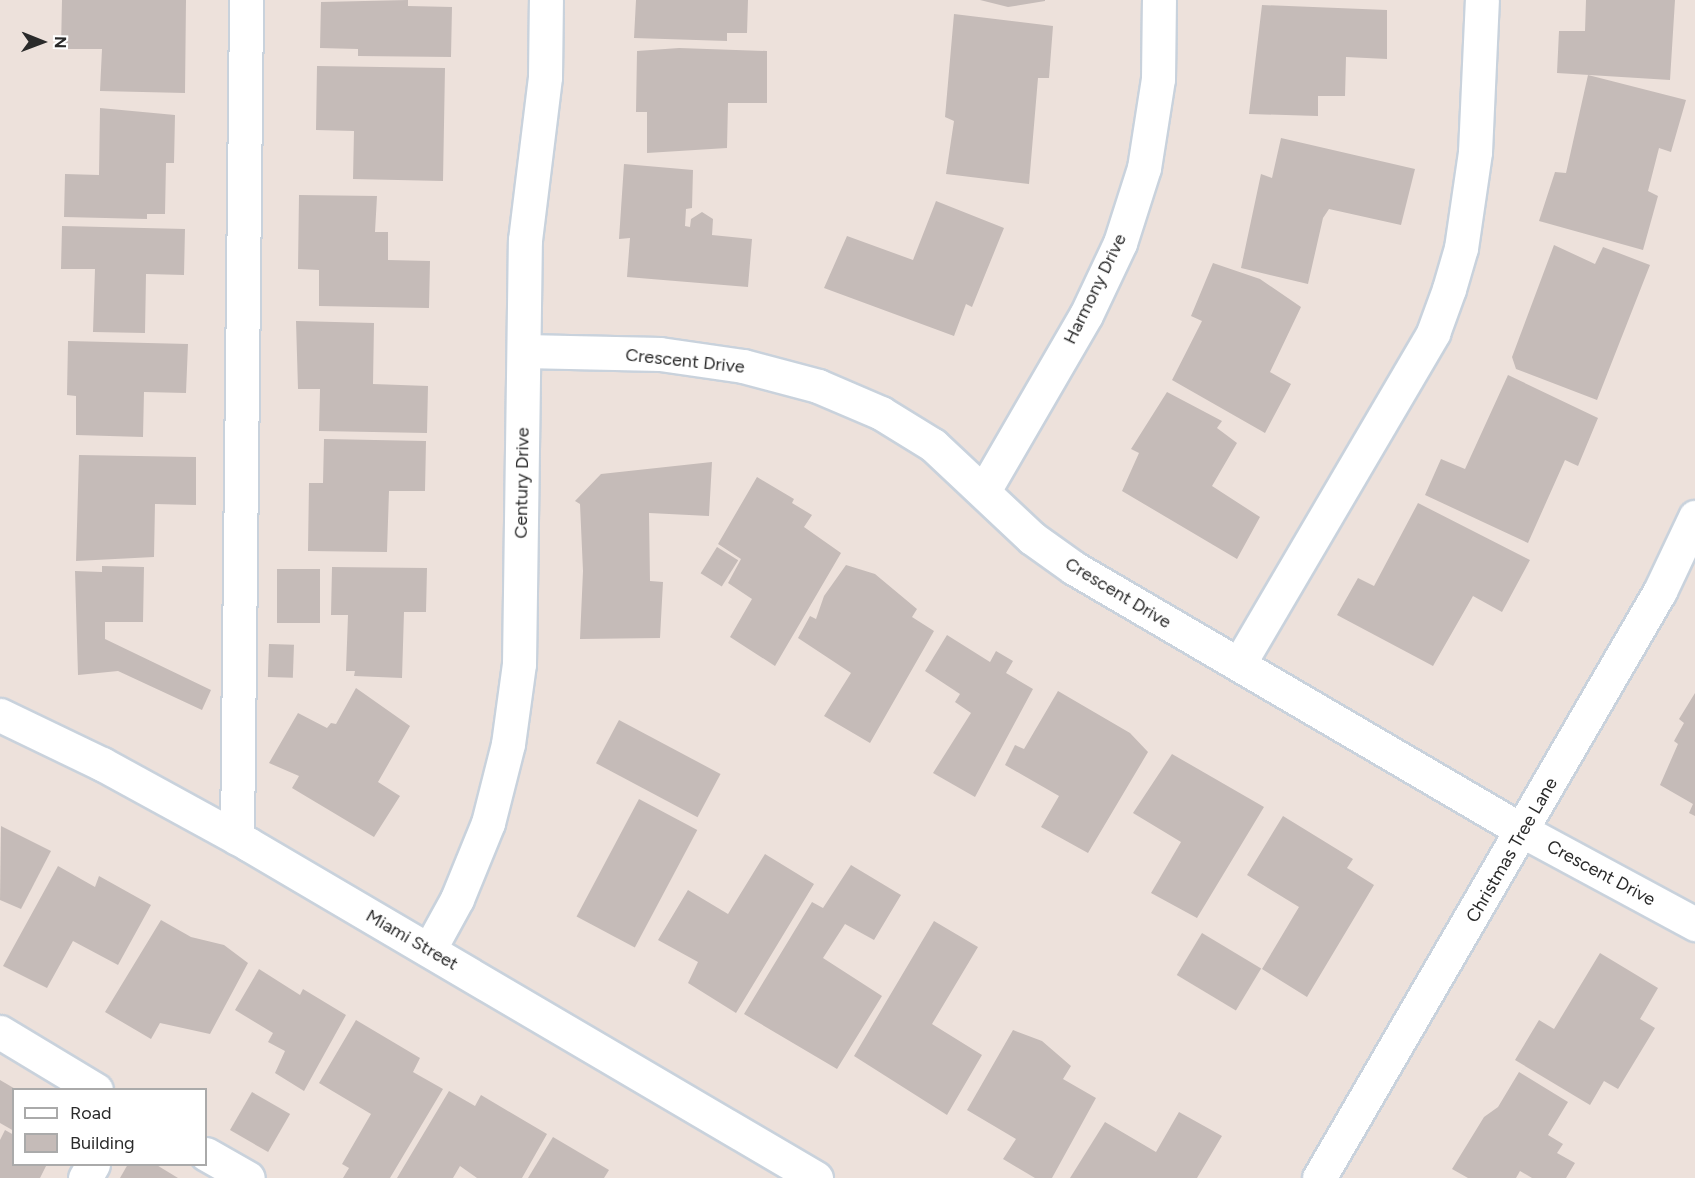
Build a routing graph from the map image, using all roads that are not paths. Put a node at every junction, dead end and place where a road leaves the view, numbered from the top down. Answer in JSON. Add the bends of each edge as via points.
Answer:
{"nodes":[{"id":1,"x":246,"y":0,"type":"edge"},
{"id":2,"x":546,"y":0,"type":"edge"},
{"id":3,"x":1159,"y":0,"type":"edge"},
{"id":4,"x":1482,"y":0,"type":"edge"},
{"id":5,"x":524,"y":351,"type":"junction"},
{"id":6,"x":985,"y":489,"type":"junction"},
{"id":7,"x":1695,"y":517,"type":"edge"},
{"id":8,"x":1239,"y":664,"type":"junction"},
{"id":9,"x":0,"y":715,"type":"edge"},
{"id":10,"x":1523,"y":831,"type":"junction"},
{"id":11,"x":237,"y":838,"type":"junction"},
{"id":12,"x":1695,"y":924,"type":"edge"},
{"id":13,"x":429,"y":950,"type":"junction"},
{"id":14,"x":0,"y":1032,"type":"edge"},
{"id":15,"x":94,"y":1088,"type":"edge"},
{"id":16,"x":207,"y":1155,"type":"edge"},
{"id":17,"x":248,"y":1178,"type":"edge"},
{"id":18,"x":816,"y":1178,"type":"edge"},
{"id":19,"x":1319,"y":1178,"type":"edge"}],
"edges":[{"from":1,"to":11,"type":"street"},
{"from":2,"to":5,"type":"street","name":"Century Drive","via":[[545,77],[525,240]]},
{"from":3,"to":6,"type":"street","name":"Harmony Drive","via":[[1156,90],[1144,168],[1120,243],[1086,315]]},
{"from":4,"to":8,"type":"street","via":[[1475,152],[1461,248],[1433,333]]},
{"from":5,"to":6,"type":"street","name":"Crescent Drive","via":[[660,354],[742,366],[818,386],[881,413],[933,445]]},
{"from":5,"to":13,"type":"street","name":"Century Drive","via":[[519,664],[508,744],[488,823],[457,899]]},
{"from":6,"to":8,"type":"street","name":"Crescent Drive","via":[[1032,538],[1074,568]]},
{"from":7,"to":10,"type":"street","name":"Christmas Tree Lane","via":[[1660,591]]},
{"from":8,"to":10,"type":"street","name":"Crescent Drive"},
{"from":9,"to":11,"type":"street","name":"Miami Street","via":[[102,764]]},
{"from":10,"to":12,"type":"street","name":"Crescent Drive"},
{"from":10,"to":19,"type":"street","name":"Christmas Tree Lane"},
{"from":11,"to":13,"type":"street","name":"Miami Street"},
{"from":13,"to":18,"type":"street","name":"Miami Street"},
{"from":14,"to":15,"type":"street"},
{"from":16,"to":17,"type":"street"}]}
